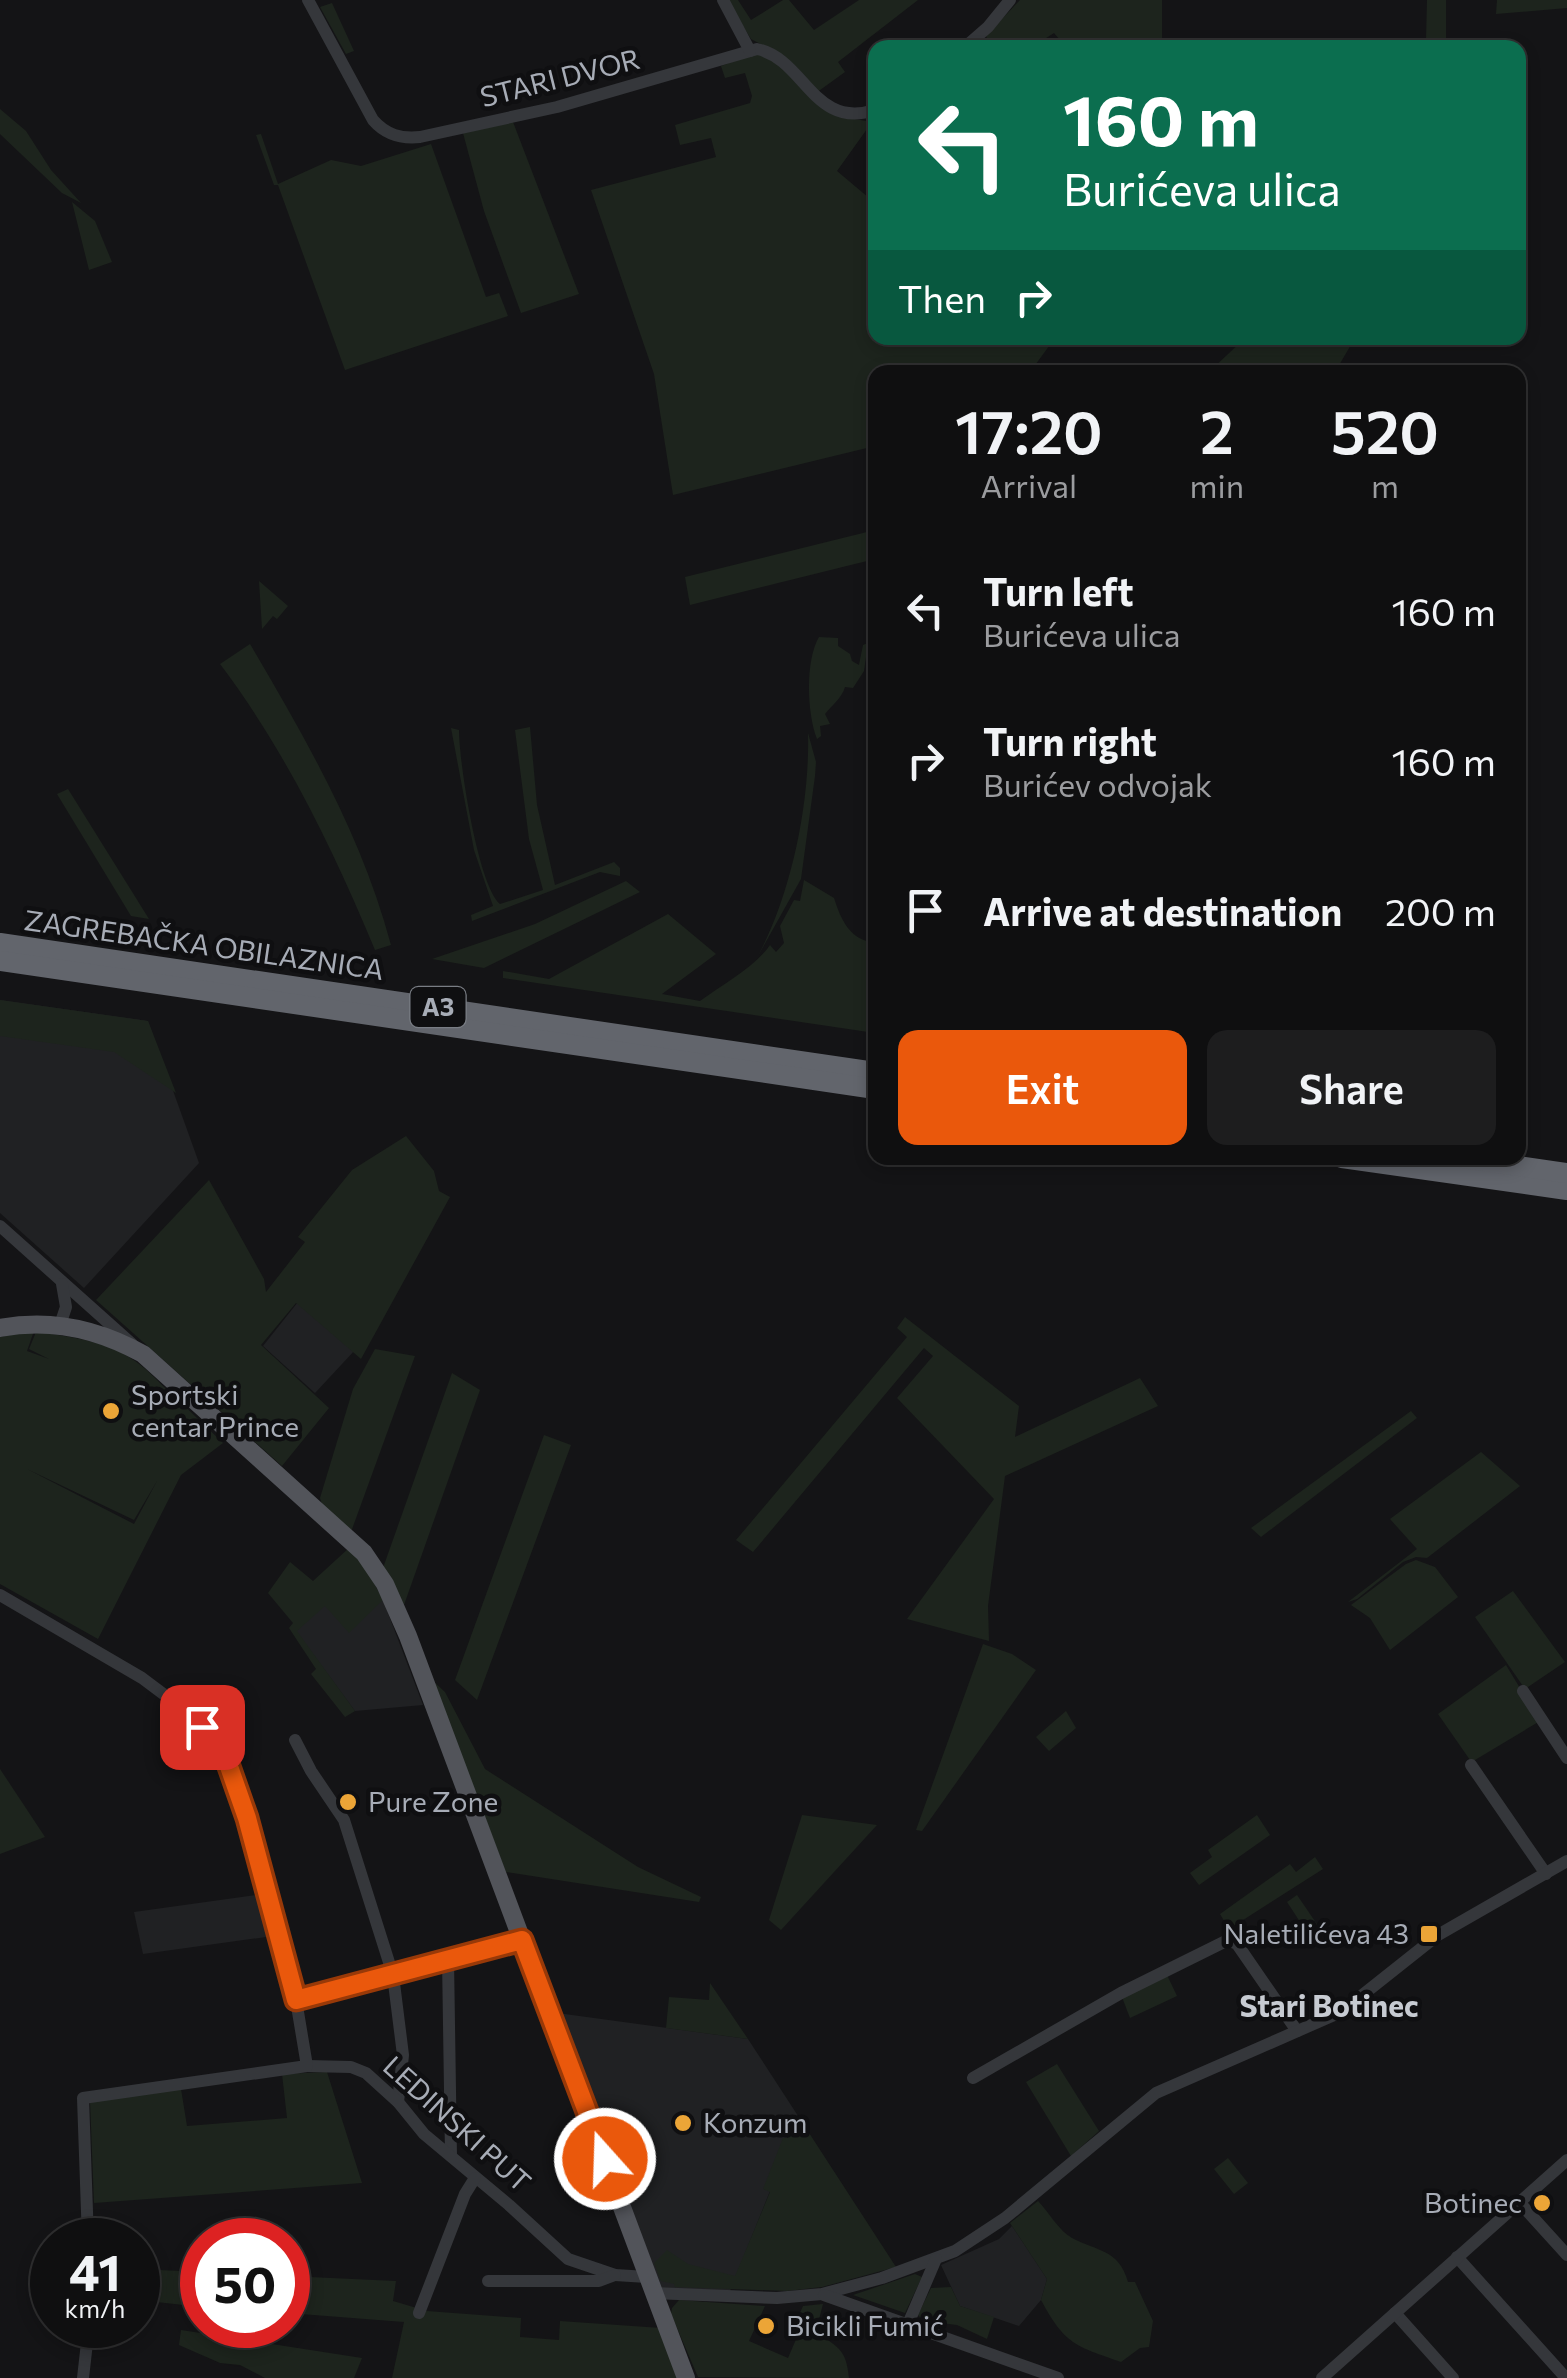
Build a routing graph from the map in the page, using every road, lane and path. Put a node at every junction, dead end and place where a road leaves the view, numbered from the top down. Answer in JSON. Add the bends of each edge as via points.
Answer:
{"nodes":[{"id":1,"x":308,"y":0,"type":"edge"},
{"id":2,"x":724,"y":0,"type":"edge"},
{"id":3,"x":1010,"y":0,"type":"edge"},
{"id":4,"x":973,"y":40,"type":"edge"},
{"id":5,"x":750,"y":51,"type":"junction"},
{"id":6,"x":868,"y":111,"type":"edge"},
{"id":7,"x":0,"y":943,"type":"edge"},
{"id":8,"x":0,"y":961,"type":"edge"},
{"id":9,"x":868,"y":1071,"type":"edge"},
{"id":10,"x":868,"y":1088,"type":"edge"},
{"id":11,"x":1391,"y":1165,"type":"edge"},
{"id":12,"x":1512,"y":1165,"type":"edge"},
{"id":13,"x":1567,"y":1173,"type":"edge"},
{"id":14,"x":1567,"y":1190,"type":"edge"},
{"id":15,"x":0,"y":1226,"type":"edge"},
{"id":16,"x":60,"y":1280,"type":"junction"},
{"id":17,"x":60,"y":1325,"type":"junction"},
{"id":18,"x":0,"y":1328,"type":"edge"},
{"id":19,"x":143,"y":1354,"type":"junction"},
{"id":20,"x":0,"y":1596,"type":"edge"},
{"id":21,"x":1523,"y":1692,"type":"dead end"},
{"id":22,"x":295,"y":1740,"type":"dead end"},
{"id":23,"x":1567,"y":1758,"type":"edge"},
{"id":24,"x":1471,"y":1765,"type":"dead end"},
{"id":25,"x":1567,"y":1861,"type":"edge"},
{"id":26,"x":1546,"y":1874,"type":"junction"},
{"id":27,"x":522,"y":1940,"type":"junction"},
{"id":28,"x":448,"y":1958,"type":"junction"},
{"id":29,"x":392,"y":1975,"type":"junction"},
{"id":30,"x":296,"y":2000,"type":"junction"},
{"id":31,"x":1296,"y":2031,"type":"junction"},
{"id":32,"x":307,"y":2066,"type":"junction"},
{"id":33,"x":973,"y":2078,"type":"dead end"},
{"id":34,"x":398,"y":2102,"type":"junction"},
{"id":35,"x":451,"y":2156,"type":"junction"},
{"id":36,"x":1567,"y":2160,"type":"edge"},
{"id":37,"x":476,"y":2178,"type":"junction"},
{"id":38,"x":1520,"y":2202,"type":"junction"},
{"id":39,"x":87,"y":2218,"type":"edge"},
{"id":40,"x":1567,"y":2255,"type":"edge"},
{"id":41,"x":1457,"y":2257,"type":"junction"},
{"id":42,"x":936,"y":2259,"type":"junction"},
{"id":43,"x":615,"y":2275,"type":"junction"},
{"id":44,"x":488,"y":2281,"type":"dead end"},
{"id":45,"x":650,"y":2285,"type":"junction"},
{"id":46,"x":822,"y":2294,"type":"junction"},
{"id":47,"x":419,"y":2313,"type":"dead end"},
{"id":48,"x":1395,"y":2313,"type":"junction"},
{"id":49,"x":908,"y":2324,"type":"junction"},
{"id":50,"x":87,"y":2348,"type":"edge"},
{"id":51,"x":1332,"y":2375,"type":"edge"},
{"id":52,"x":84,"y":2378,"type":"edge"},
{"id":53,"x":686,"y":2378,"type":"edge"},
{"id":54,"x":1058,"y":2378,"type":"edge"},
{"id":55,"x":1453,"y":2378,"type":"edge"},
{"id":56,"x":1566,"y":2378,"type":"edge"}],
"edges":[{"from":1,"to":5,"type":"street","name":"STARI DVOR","via":[[373,120],[403,138],[561,106]]},
{"from":2,"to":5,"type":"street"},
{"from":3,"to":4,"type":"street"},
{"from":5,"to":6,"type":"street","via":[[773,54],[834,109]]},
{"from":7,"to":9,"type":"highway","name":"ZAGREBAČKA OBILAZNICA","number":"A3"},
{"from":8,"to":10,"type":"highway","name":"ZAGREBAČKA OBILAZNICA","number":"A3"},
{"from":11,"to":14,"type":"highway"},
{"from":12,"to":13,"type":"highway"},
{"from":15,"to":16,"type":"street"},
{"from":16,"to":17,"type":"street","via":[[66,1307]]},
{"from":16,"to":19,"type":"street"},
{"from":17,"to":18,"type":"main road"},
{"from":17,"to":19,"type":"main road"},
{"from":19,"to":27,"type":"main road","via":[[376,1568]]},
{"from":20,"to":30,"type":"street","via":[[155,1688],[202,1727],[226,1758]]},
{"from":21,"to":23,"type":"street"},
{"from":22,"to":29,"type":"street","via":[[344,1820]]},
{"from":24,"to":26,"type":"street"},
{"from":25,"to":26,"type":"street"},
{"from":26,"to":31,"type":"street","via":[[1438,1934],[1341,2012]]},
{"from":27,"to":28,"type":"street"},
{"from":27,"to":45,"type":"main road"},
{"from":28,"to":29,"type":"street"},
{"from":28,"to":35,"type":"street"},
{"from":29,"to":30,"type":"street"},
{"from":29,"to":34,"type":"street","via":[[403,2056]]},
{"from":30,"to":32,"type":"street"},
{"from":31,"to":33,"type":"street","via":[[1238,1944],[1228,1940]]},
{"from":31,"to":42,"type":"street","via":[[1156,2093],[980,2237]]},
{"from":32,"to":34,"type":"street","name":"LEDINSKI PUT","via":[[366,2072]]},
{"from":32,"to":39,"type":"street","name":"LEDINSKI PUT","via":[[83,2098]]},
{"from":34,"to":35,"type":"street","name":"LEDINSKI PUT"},
{"from":35,"to":37,"type":"street","name":"LEDINSKI PUT"},
{"from":36,"to":38,"type":"street"},
{"from":37,"to":43,"type":"street","name":"LEDINSKI PUT","via":[[568,2259]]},
{"from":37,"to":47,"type":"street"},
{"from":38,"to":40,"type":"street"},
{"from":38,"to":41,"type":"street"},
{"from":41,"to":48,"type":"street"},
{"from":41,"to":56,"type":"street"},
{"from":42,"to":46,"type":"street"},
{"from":42,"to":49,"type":"street"},
{"from":43,"to":44,"type":"street","name":"LEDINSKI PUT","via":[[599,2281]]},
{"from":43,"to":45,"type":"street","name":"LEDINSKI PUT"},
{"from":45,"to":46,"type":"street","name":"LEDINSKI PUT","via":[[772,2298]]},
{"from":45,"to":53,"type":"main road"},
{"from":46,"to":49,"type":"street"},
{"from":48,"to":51,"type":"street"},
{"from":48,"to":55,"type":"street"},
{"from":49,"to":54,"type":"street"},
{"from":50,"to":52,"type":"street"}]}
